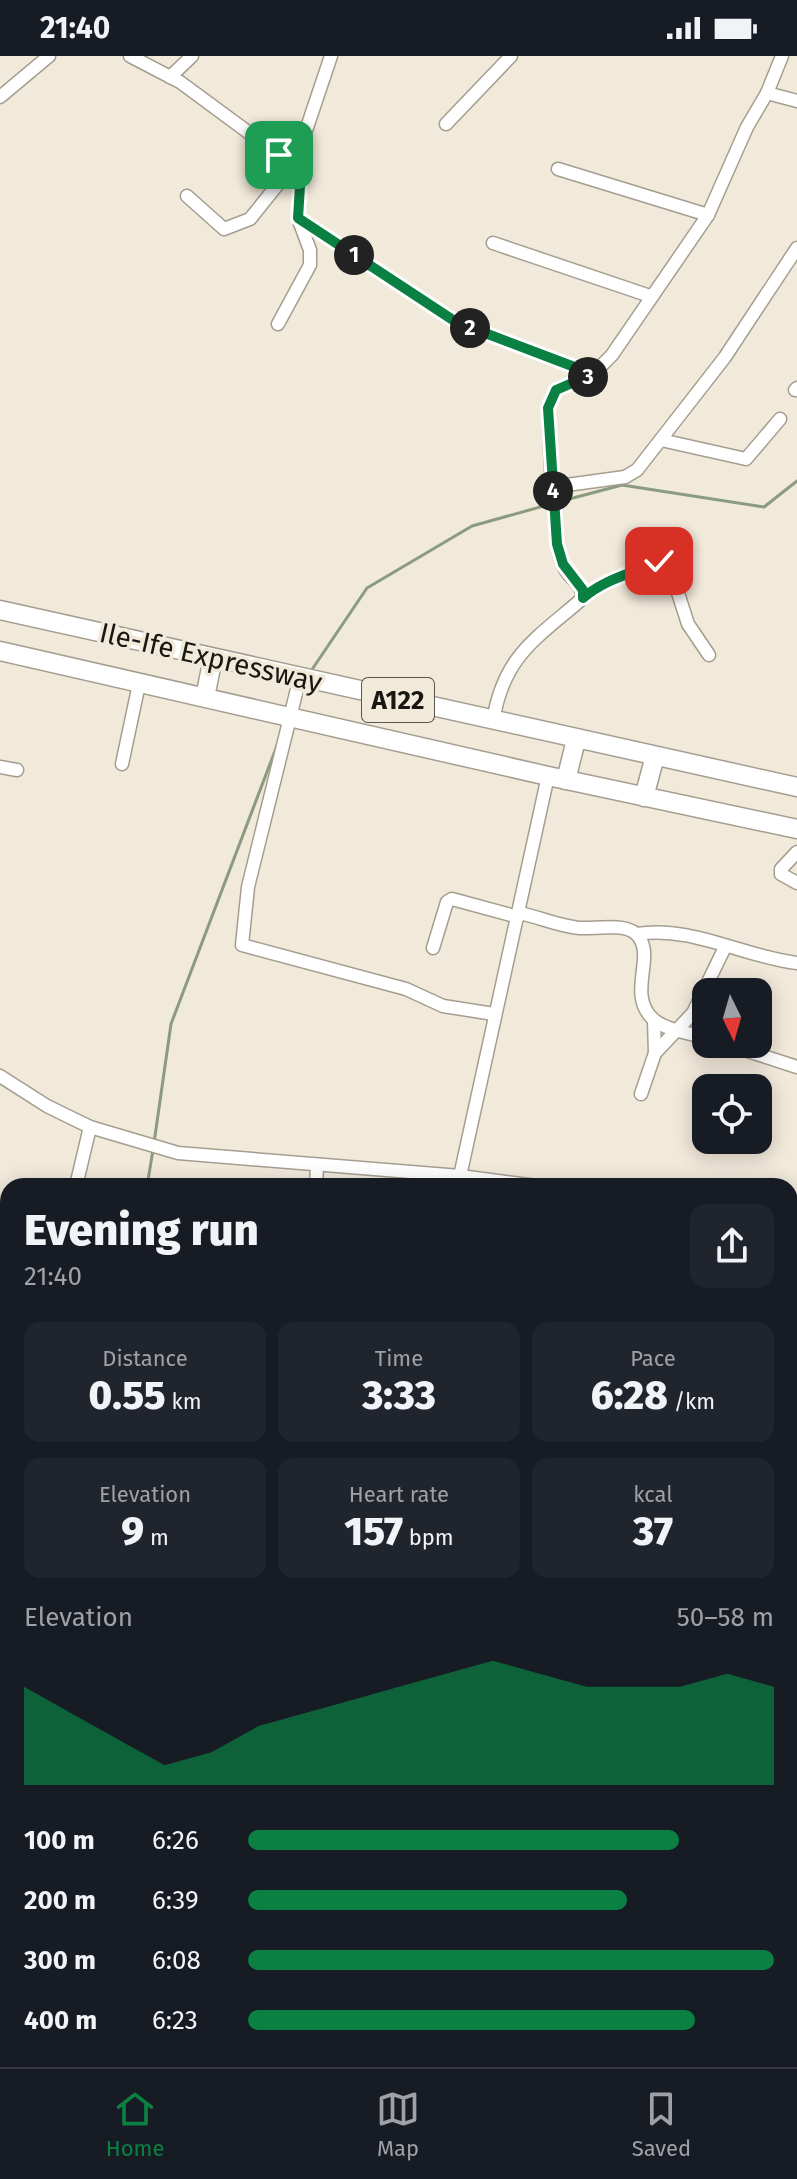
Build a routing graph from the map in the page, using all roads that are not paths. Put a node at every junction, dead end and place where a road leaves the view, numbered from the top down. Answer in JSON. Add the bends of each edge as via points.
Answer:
{"nodes":[{"id":1,"x":49,"y":56,"type":"edge"},
{"id":2,"x":130,"y":56,"type":"edge"},
{"id":3,"x":192,"y":56,"type":"edge"},
{"id":4,"x":331,"y":56,"type":"edge"},
{"id":5,"x":511,"y":56,"type":"edge"},
{"id":6,"x":782,"y":56,"type":"edge"},
{"id":7,"x":170,"y":77,"type":"junction"},
{"id":8,"x":767,"y":93,"type":"junction"},
{"id":9,"x":0,"y":97,"type":"edge"},
{"id":10,"x":797,"y":101,"type":"edge"},
{"id":11,"x":446,"y":124,"type":"dead end"},
{"id":12,"x":558,"y":169,"type":"dead end"},
{"id":13,"x":291,"y":171,"type":"junction"},
{"id":14,"x":187,"y":196,"type":"dead end"},
{"id":15,"x":708,"y":215,"type":"junction"},
{"id":16,"x":298,"y":218,"type":"junction"},
{"id":17,"x":493,"y":243,"type":"dead end"},
{"id":18,"x":797,"y":248,"type":"edge"},
{"id":19,"x":783,"y":269,"type":"junction"},
{"id":20,"x":797,"y":275,"type":"edge"},
{"id":21,"x":650,"y":296,"type":"junction"},
{"id":22,"x":278,"y":324,"type":"dead end"},
{"id":23,"x":593,"y":374,"type":"junction"},
{"id":24,"x":780,"y":419,"type":"dead end"},
{"id":25,"x":661,"y":440,"type":"junction"},
{"id":26,"x":552,"y":487,"type":"junction"},
{"id":27,"x":583,"y":598,"type":"junction"},
{"id":28,"x":0,"y":610,"type":"edge"},
{"id":29,"x":0,"y":651,"type":"edge"},
{"id":30,"x":709,"y":655,"type":"dead end"},
{"id":31,"x":213,"y":658,"type":"junction"},
{"id":32,"x":300,"y":677,"type":"junction"},
{"id":33,"x":139,"y":684,"type":"junction"},
{"id":34,"x":205,"y":697,"type":"junction"},
{"id":35,"x":291,"y":716,"type":"junction"},
{"id":36,"x":493,"y":721,"type":"junction"},
{"id":37,"x":576,"y":740,"type":"junction"},
{"id":38,"x":655,"y":756,"type":"junction"},
{"id":39,"x":122,"y":764,"type":"dead end"},
{"id":40,"x":0,"y":767,"type":"edge"},
{"id":41,"x":17,"y":770,"type":"dead end"},
{"id":42,"x":557,"y":778,"type":"junction"},
{"id":43,"x":797,"y":787,"type":"edge"},
{"id":44,"x":644,"y":797,"type":"junction"},
{"id":45,"x":794,"y":831,"type":"edge"},
{"id":46,"x":797,"y":852,"type":"edge"},
{"id":47,"x":797,"y":883,"type":"edge"},
{"id":48,"x":518,"y":915,"type":"junction"},
{"id":49,"x":637,"y":934,"type":"junction"},
{"id":50,"x":725,"y":947,"type":"junction"},
{"id":51,"x":433,"y":948,"type":"dead end"},
{"id":52,"x":797,"y":963,"type":"edge"},
{"id":53,"x":494,"y":1014,"type":"junction"},
{"id":54,"x":654,"y":1021,"type":"junction"},
{"id":55,"x":677,"y":1029,"type":"junction"},
{"id":56,"x":692,"y":1034,"type":"edge"},
{"id":57,"x":655,"y":1053,"type":"junction"},
{"id":58,"x":769,"y":1058,"type":"edge"},
{"id":59,"x":797,"y":1067,"type":"edge"},
{"id":60,"x":0,"y":1076,"type":"edge"},
{"id":61,"x":641,"y":1094,"type":"dead end"},
{"id":62,"x":90,"y":1127,"type":"junction"},
{"id":63,"x":317,"y":1166,"type":"junction"},
{"id":64,"x":460,"y":1176,"type":"junction"},
{"id":65,"x":78,"y":1178,"type":"edge"},
{"id":66,"x":316,"y":1178,"type":"edge"},
{"id":67,"x":475,"y":1178,"type":"edge"}],
"edges":[{"from":1,"to":9,"type":"street"},
{"from":2,"to":7,"type":"street"},
{"from":3,"to":7,"type":"street"},
{"from":4,"to":13,"type":"street"},
{"from":5,"to":11,"type":"street"},
{"from":6,"to":8,"type":"street"},
{"from":7,"to":13,"type":"street","via":[[279,155]]},
{"from":8,"to":10,"type":"street"},
{"from":8,"to":15,"type":"street"},
{"from":12,"to":15,"type":"street"},
{"from":13,"to":14,"type":"street","via":[[250,219],[224,229]]},
{"from":13,"to":16,"type":"street","via":[[300,186]]},
{"from":15,"to":21,"type":"street"},
{"from":16,"to":22,"type":"street","via":[[310,265]]},
{"from":16,"to":23,"type":"street","via":[[456,322]]},
{"from":17,"to":21,"type":"street"},
{"from":18,"to":19,"type":"street"},
{"from":19,"to":20,"type":"street"},
{"from":19,"to":25,"type":"street"},
{"from":21,"to":23,"type":"street","via":[[612,355]]},
{"from":23,"to":26,"type":"street","via":[[556,390],[548,408]]},
{"from":24,"to":25,"type":"street","via":[[746,459]]},
{"from":25,"to":26,"type":"street","via":[[631,475]]},
{"from":26,"to":27,"type":"street","via":[[557,544]]},
{"from":27,"to":30,"type":"street","via":[[612,577],[659,561],[669,565],[688,624]]},
{"from":27,"to":36,"type":"street","via":[[511,666],[498,689]]},
{"from":28,"to":31,"type":"highway","name":"Ile-Ife Expressway","number":"A122"},
{"from":29,"to":33,"type":"highway","name":"Ile-Ife Expressway","number":"A122"},
{"from":31,"to":32,"type":"highway","name":"Ile-Ife Expressway","number":"A122"},
{"from":31,"to":34,"type":"highway"},
{"from":32,"to":35,"type":"street"},
{"from":32,"to":36,"type":"highway","name":"Ile-Ife Expressway","number":"A122"},
{"from":33,"to":34,"type":"highway","name":"Ile-Ife Expressway","number":"A122"},
{"from":33,"to":39,"type":"street"},
{"from":34,"to":35,"type":"highway","name":"Ile-Ife Expressway","number":"A122"},
{"from":35,"to":42,"type":"highway","name":"Ile-Ife Expressway","number":"A122"},
{"from":35,"to":53,"type":"street","via":[[248,887],[242,945],[406,989],[443,1006]]},
{"from":36,"to":37,"type":"highway","name":"Ile-Ife Expressway","number":"A122"},
{"from":37,"to":38,"type":"highway","name":"Ile-Ife Expressway","number":"A122"},
{"from":37,"to":42,"type":"highway"},
{"from":38,"to":43,"type":"highway","name":"Ile-Ife Expressway","number":"A122"},
{"from":38,"to":44,"type":"highway"},
{"from":40,"to":41,"type":"street"},
{"from":42,"to":44,"type":"highway","name":"Ile-Ife Expressway","number":"A122"},
{"from":42,"to":48,"type":"street"},
{"from":44,"to":45,"type":"highway","name":"Ile-Ife Expressway","number":"A122"},
{"from":46,"to":47,"type":"street","via":[[781,874]]},
{"from":48,"to":49,"type":"street"},
{"from":48,"to":51,"type":"street","via":[[452,899]]},
{"from":48,"to":53,"type":"street"},
{"from":49,"to":50,"type":"street","via":[[653,931]]},
{"from":49,"to":54,"type":"street","via":[[644,963],[640,997]]},
{"from":50,"to":52,"type":"street"},
{"from":50,"to":55,"type":"street","via":[[693,1013]]},
{"from":53,"to":64,"type":"street"},
{"from":54,"to":55,"type":"street"},
{"from":54,"to":57,"type":"street"},
{"from":55,"to":56,"type":"street"},
{"from":55,"to":57,"type":"street"},
{"from":57,"to":61,"type":"street"},
{"from":58,"to":59,"type":"street"},
{"from":60,"to":62,"type":"street"},
{"from":62,"to":63,"type":"street","via":[[178,1153]]},
{"from":62,"to":65,"type":"street"},
{"from":63,"to":64,"type":"street"},
{"from":63,"to":66,"type":"street"},
{"from":64,"to":67,"type":"street"}]}
